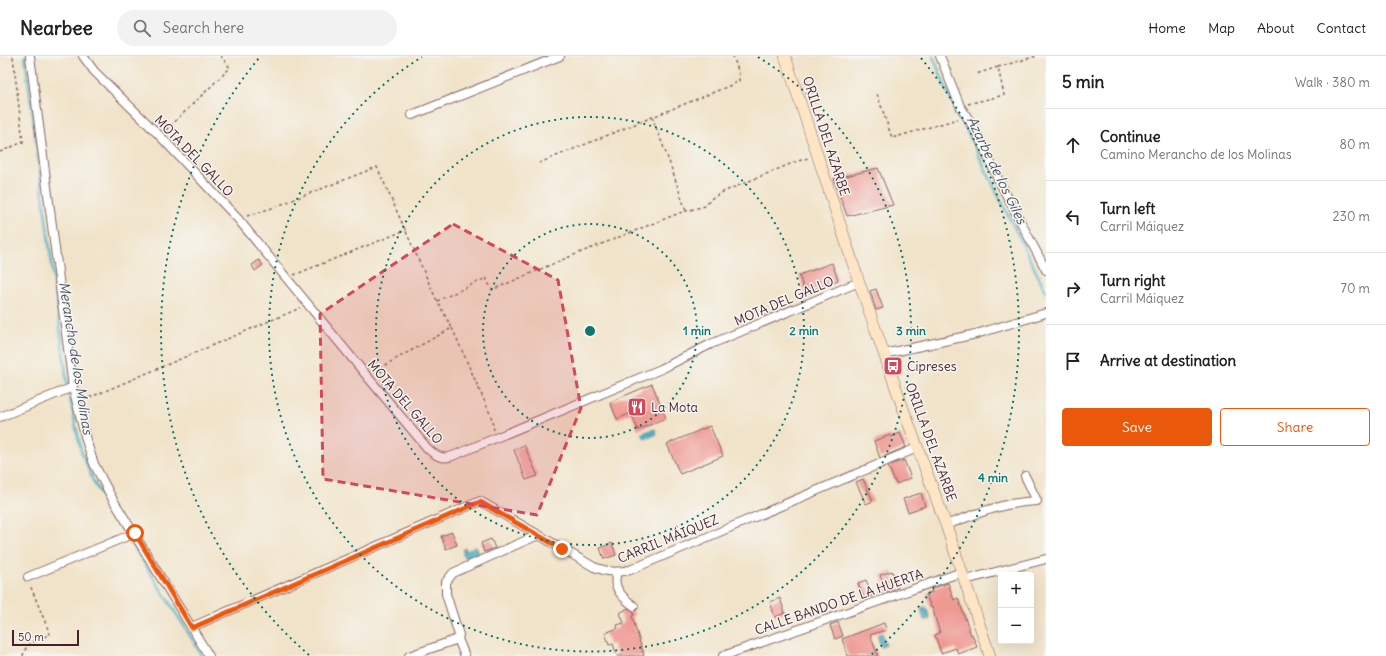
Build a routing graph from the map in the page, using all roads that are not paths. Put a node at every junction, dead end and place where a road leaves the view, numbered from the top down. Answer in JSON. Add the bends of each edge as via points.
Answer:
{"nodes":[{"id":1,"x":30,"y":56,"type":"edge"},
{"id":2,"x":83,"y":56,"type":"edge"},
{"id":3,"x":560,"y":56,"type":"edge"},
{"id":4,"x":785,"y":56,"type":"edge"},
{"id":5,"x":940,"y":56,"type":"edge"},
{"id":6,"x":412,"y":115,"type":"dead end"},
{"id":7,"x":1046,"y":270,"type":"edge"},
{"id":8,"x":859,"y":282,"type":"junction"},
{"id":9,"x":1046,"y":313,"type":"edge"},
{"id":10,"x":884,"y":354,"type":"junction"},
{"id":11,"x":70,"y":389,"type":"junction"},
{"id":12,"x":0,"y":417,"type":"edge"},
{"id":13,"x":917,"y":448,"type":"junction"},
{"id":14,"x":1025,"y":476,"type":"dead end"},
{"id":15,"x":946,"y":525,"type":"junction"},
{"id":16,"x":538,"y":535,"type":"junction"},
{"id":17,"x":129,"y":536,"type":"junction"},
{"id":18,"x":1046,"y":559,"type":"edge"},
{"id":19,"x":617,"y":572,"type":"junction"},
{"id":20,"x":964,"y":576,"type":"junction"},
{"id":21,"x":28,"y":578,"type":"road end"},
{"id":22,"x":634,"y":606,"type":"dead end"},
{"id":23,"x":192,"y":628,"type":"junction"},
{"id":24,"x":458,"y":639,"type":"junction"},
{"id":25,"x":209,"y":656,"type":"edge"},
{"id":26,"x":409,"y":656,"type":"edge"},
{"id":27,"x":465,"y":656,"type":"edge"},
{"id":28,"x":723,"y":656,"type":"edge"},
{"id":29,"x":990,"y":656,"type":"edge"}],
"edges":[{"from":1,"to":11,"type":"street"},
{"from":2,"to":8,"type":"street","name":"MOTA DEL GALLO","via":[[94,72],[160,136],[238,219],[366,376],[440,458],[448,458],[661,369],[711,344]]},
{"from":3,"to":6,"type":"street"},
{"from":4,"to":8,"type":"main road","name":"ORILLA DEL AZARBE"},
{"from":5,"to":7,"type":"street","via":[[960,106],[976,131]]},
{"from":8,"to":10,"type":"main road","name":"ORILLA DEL AZARBE"},
{"from":9,"to":10,"type":"street","via":[[976,334]]},
{"from":10,"to":13,"type":"main road","name":"ORILLA DEL AZARBE"},
{"from":11,"to":12,"type":"street"},
{"from":11,"to":17,"type":"street","via":[[77,403],[94,464]]},
{"from":13,"to":15,"type":"main road","name":"ORILLA DEL AZARBE"},
{"from":13,"to":19,"type":"street","name":"CARRIL MÁIQUEZ","via":[[630,570]]},
{"from":14,"to":15,"type":"street","via":[[1037,501],[998,507]]},
{"from":15,"to":20,"type":"main road","name":"ORILLA DEL AZARBE"},
{"from":16,"to":19,"type":"street","name":"CARRIL MÁIQUEZ","via":[[594,567]]},
{"from":16,"to":23,"type":"street","name":"CARRIL MÁIQUEZ","via":[[480,502]]},
{"from":16,"to":24,"type":"street","via":[[453,573],[446,582],[446,594]]},
{"from":17,"to":21,"type":"street"},
{"from":17,"to":23,"type":"street"},
{"from":18,"to":20,"type":"street","name":"CALLE BANDO DE LA HUERTA"},
{"from":19,"to":22,"type":"street","via":[[615,583],[618,590]]},
{"from":20,"to":28,"type":"street","name":"CALLE BANDO DE LA HUERTA"},
{"from":20,"to":29,"type":"main road","name":"ORILLA DEL AZARBE"},
{"from":23,"to":25,"type":"street"},
{"from":24,"to":26,"type":"street"},
{"from":24,"to":27,"type":"street"}]}
